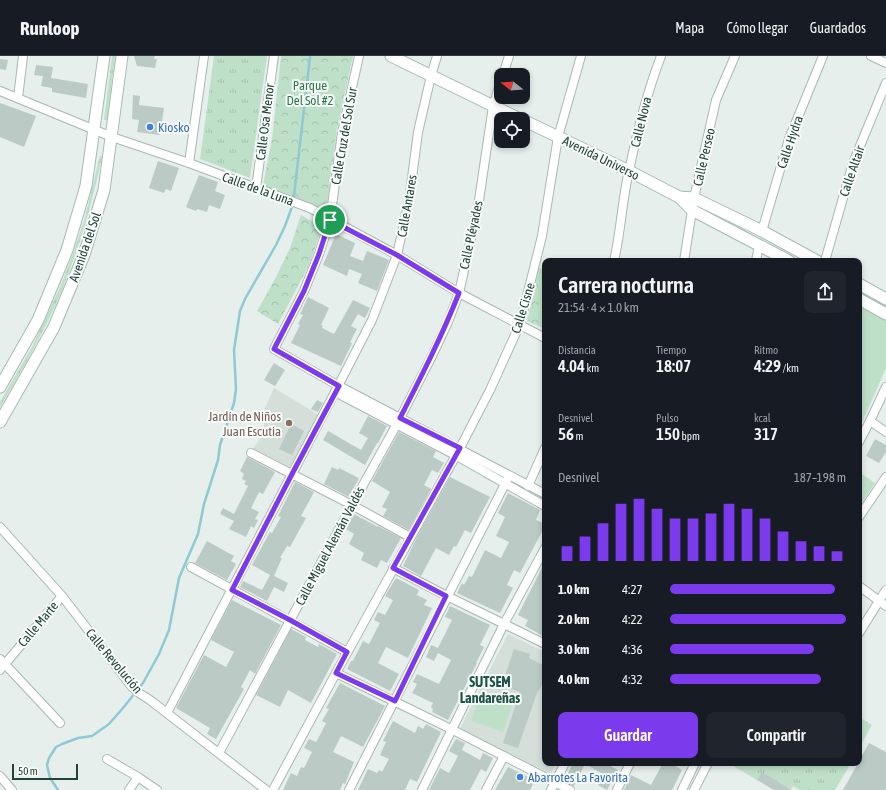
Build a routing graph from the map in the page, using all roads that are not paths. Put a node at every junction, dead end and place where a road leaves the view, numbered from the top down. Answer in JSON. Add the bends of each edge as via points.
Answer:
{"nodes":[{"id":1,"x":22,"y":56,"type":"edge"},
{"id":2,"x":104,"y":56,"type":"edge"},
{"id":3,"x":122,"y":56,"type":"edge"},
{"id":4,"x":204,"y":56,"type":"edge"},
{"id":5,"x":274,"y":56,"type":"edge"},
{"id":6,"x":358,"y":56,"type":"edge"},
{"id":7,"x":391,"y":56,"type":"edge"},
{"id":8,"x":437,"y":56,"type":"edge"},
{"id":9,"x":509,"y":56,"type":"edge"},
{"id":10,"x":581,"y":56,"type":"edge"},
{"id":11,"x":661,"y":56,"type":"edge"},
{"id":12,"x":735,"y":56,"type":"edge"},
{"id":13,"x":823,"y":56,"type":"edge"},
{"id":14,"x":871,"y":56,"type":"edge"},
{"id":15,"x":886,"y":63,"type":"edge"},
{"id":16,"x":505,"y":68,"type":"edge"},
{"id":17,"x":431,"y":76,"type":"junction"},
{"id":18,"x":886,"y":83,"type":"edge"},
{"id":19,"x":0,"y":91,"type":"edge"},
{"id":20,"x":18,"y":98,"type":"junction"},
{"id":21,"x":494,"y":103,"type":"edge"},
{"id":22,"x":493,"y":106,"type":"junction"},
{"id":23,"x":505,"y":112,"type":"edge"},
{"id":24,"x":530,"y":124,"type":"edge"},
{"id":25,"x":94,"y":130,"type":"junction"},
{"id":26,"x":112,"y":137,"type":"junction"},
{"id":27,"x":558,"y":137,"type":"junction"},
{"id":28,"x":189,"y":163,"type":"junction"},
{"id":29,"x":629,"y":171,"type":"junction"},
{"id":30,"x":256,"y":188,"type":"junction"},
{"id":31,"x":693,"y":204,"type":"junction"},
{"id":32,"x":330,"y":220,"type":"junction"},
{"id":33,"x":762,"y":231,"type":"junction"},
{"id":34,"x":759,"y":246,"type":"junction"},
{"id":35,"x":397,"y":255,"type":"junction"},
{"id":36,"x":615,"y":258,"type":"edge"},
{"id":37,"x":684,"y":258,"type":"edge"},
{"id":38,"x":757,"y":258,"type":"edge"},
{"id":39,"x":783,"y":258,"type":"edge"},
{"id":40,"x":812,"y":258,"type":"edge"},
{"id":41,"x":826,"y":258,"type":"edge"},
{"id":42,"x":862,"y":286,"type":"edge"},
{"id":43,"x":459,"y":293,"type":"junction"},
{"id":44,"x":886,"y":298,"type":"edge"},
{"id":45,"x":862,"y":301,"type":"edge"},
{"id":46,"x":886,"y":314,"type":"edge"},
{"id":47,"x":520,"y":324,"type":"junction"},
{"id":48,"x":542,"y":336,"type":"edge"},
{"id":49,"x":0,"y":387,"type":"edge"},
{"id":50,"x":886,"y":387,"type":"edge"},
{"id":51,"x":337,"y":389,"type":"junction"},
{"id":52,"x":398,"y":421,"type":"junction"},
{"id":53,"x":0,"y":422,"type":"edge"},
{"id":54,"x":870,"y":422,"type":"junction"},
{"id":55,"x":886,"y":432,"type":"edge"},
{"id":56,"x":862,"y":437,"type":"edge"},
{"id":57,"x":458,"y":452,"type":"junction"},
{"id":58,"x":251,"y":453,"type":"dead end"},
{"id":59,"x":542,"y":455,"type":"edge"},
{"id":60,"x":292,"y":474,"type":"junction"},
{"id":61,"x":886,"y":477,"type":"edge"},
{"id":62,"x":507,"y":480,"type":"junction"},
{"id":63,"x":528,"y":486,"type":"junction"},
{"id":64,"x":542,"y":493,"type":"edge"},
{"id":65,"x":352,"y":504,"type":"junction"},
{"id":66,"x":542,"y":504,"type":"edge"},
{"id":67,"x":862,"y":513,"type":"edge"},
{"id":68,"x":0,"y":527,"type":"edge"},
{"id":69,"x":410,"y":537,"type":"junction"},
{"id":70,"x":542,"y":554,"type":"edge"},
{"id":71,"x":191,"y":568,"type":"dead end"},
{"id":72,"x":393,"y":568,"type":"junction"},
{"id":73,"x":862,"y":588,"type":"edge"},
{"id":74,"x":232,"y":590,"type":"junction"},
{"id":75,"x":886,"y":590,"type":"edge"},
{"id":76,"x":62,"y":596,"type":"junction"},
{"id":77,"x":446,"y":596,"type":"junction"},
{"id":78,"x":883,"y":603,"type":"edge"},
{"id":79,"x":290,"y":620,"type":"junction"},
{"id":80,"x":504,"y":624,"type":"junction"},
{"id":81,"x":862,"y":628,"type":"edge"},
{"id":82,"x":542,"y":643,"type":"edge"},
{"id":83,"x":347,"y":652,"type":"junction"},
{"id":84,"x":2,"y":664,"type":"edge"},
{"id":85,"x":336,"y":673,"type":"junction"},
{"id":86,"x":395,"y":701,"type":"junction"},
{"id":87,"x":167,"y":713,"type":"junction"},
{"id":88,"x":60,"y":723,"type":"dead end"},
{"id":89,"x":453,"y":730,"type":"junction"},
{"id":90,"x":219,"y":753,"type":"junction"},
{"id":91,"x":504,"y":756,"type":"junction"},
{"id":92,"x":108,"y":759,"type":"dead end"},
{"id":93,"x":563,"y":766,"type":"edge"},
{"id":94,"x":628,"y":766,"type":"edge"},
{"id":95,"x":694,"y":766,"type":"edge"},
{"id":96,"x":706,"y":766,"type":"edge"},
{"id":97,"x":0,"y":776,"type":"edge"},
{"id":98,"x":138,"y":776,"type":"junction"},
{"id":99,"x":553,"y":786,"type":"edge"},
{"id":100,"x":262,"y":789,"type":"edge"},
{"id":101,"x":12,"y":790,"type":"edge"},
{"id":102,"x":129,"y":790,"type":"edge"},
{"id":103,"x":157,"y":790,"type":"edge"},
{"id":104,"x":273,"y":790,"type":"edge"},
{"id":105,"x":349,"y":790,"type":"edge"},
{"id":106,"x":422,"y":790,"type":"edge"},
{"id":107,"x":486,"y":790,"type":"edge"},
{"id":108,"x":570,"y":790,"type":"edge"},
{"id":109,"x":616,"y":790,"type":"edge"},
{"id":110,"x":682,"y":790,"type":"edge"},
{"id":111,"x":694,"y":790,"type":"edge"}],
"edges":[{"from":1,"to":20,"type":"street"},
{"from":2,"to":25,"type":"street","name":"Avenida del Sol"},
{"from":3,"to":26,"type":"street","name":"Avenida del Sol"},
{"from":4,"to":28,"type":"street"},
{"from":5,"to":30,"type":"street","name":"Calle Osa Menor"},
{"from":6,"to":32,"type":"street","name":"Calle Cruz del Sol Sur","via":[[342,133]]},
{"from":7,"to":17,"type":"street","name":"Avenida Universo"},
{"from":8,"to":17,"type":"street","name":"Calle Antares"},
{"from":9,"to":16,"type":"street"},
{"from":10,"to":27,"type":"street","name":"Calle Cisne"},
{"from":11,"to":29,"type":"street","name":"Calle Nova","via":[[651,84]]},
{"from":12,"to":31,"type":"street","name":"Calle Perseo","via":[[716,100]]},
{"from":13,"to":33,"type":"street","name":"Calle Hydra","via":[[789,139]]},
{"from":14,"to":15,"type":"street"},
{"from":17,"to":22,"type":"street","name":"Avenida Universo"},
{"from":17,"to":35,"type":"street","name":"Calle Antares","via":[[418,132],[409,201]]},
{"from":18,"to":41,"type":"street","name":"Calle Altair","via":[[853,163]]},
{"from":19,"to":20,"type":"street","name":"Calle de la Luna"},
{"from":20,"to":25,"type":"street","name":"Calle de la Luna"},
{"from":21,"to":22,"type":"street","name":"Calle Pléyades"},
{"from":22,"to":23,"type":"street","name":"Avenida Universo"},
{"from":22,"to":43,"type":"street","name":"Calle Pléyades","via":[[478,207]]},
{"from":24,"to":27,"type":"street","name":"Avenida Universo"},
{"from":25,"to":26,"type":"street","name":"Calle de la Luna"},
{"from":25,"to":49,"type":"street","name":"Avenida del Sol","via":[[86,186],[67,250],[38,320]]},
{"from":26,"to":28,"type":"street","name":"Calle de la Luna"},
{"from":26,"to":53,"type":"street","name":"Avenida del Sol","via":[[104,190],[84,255],[54,327]]},
{"from":27,"to":29,"type":"street","name":"Avenida Universo"},
{"from":27,"to":47,"type":"street","name":"Calle Cisne","via":[[542,236]]},
{"from":28,"to":30,"type":"street","name":"Calle de la Luna"},
{"from":29,"to":31,"type":"street","name":"Avenida Universo"},
{"from":29,"to":36,"type":"street","name":"Calle Nova"},
{"from":30,"to":32,"type":"street","name":"Calle de la Luna","via":[[310,208]]},
{"from":31,"to":33,"type":"street","name":"Avenida Universo"},
{"from":31,"to":34,"type":"street","name":"Avenida Universo"},
{"from":31,"to":37,"type":"street","name":"Calle Perseo"},
{"from":32,"to":35,"type":"street","name":"Calle de la Luna"},
{"from":32,"to":51,"type":"street","name":"Calle Cruz del Sol Sur","via":[[304,291],[274,349]]},
{"from":33,"to":40,"type":"street","name":"Avenida Universo"},
{"from":34,"to":38,"type":"street"},
{"from":34,"to":39,"type":"street","name":"Avenida Universo"},
{"from":35,"to":43,"type":"street","name":"Calle de la Luna"},
{"from":35,"to":51,"type":"street","name":"Calle Antares","via":[[372,320]]},
{"from":42,"to":44,"type":"street"},
{"from":43,"to":47,"type":"street","name":"Calle de la Luna"},
{"from":43,"to":52,"type":"street","name":"Calle Pléyades","via":[[431,358]]},
{"from":45,"to":46,"type":"street"},
{"from":47,"to":48,"type":"street","name":"Calle de la Luna"},
{"from":47,"to":57,"type":"street","name":"Calle Cisne"},
{"from":50,"to":54,"type":"street"},
{"from":51,"to":52,"type":"street"},
{"from":51,"to":60,"type":"street","name":"Calle Antares"},
{"from":52,"to":57,"type":"street"},
{"from":52,"to":65,"type":"street","name":"Calle Miguel Alemán Valdés"},
{"from":54,"to":55,"type":"street"},
{"from":54,"to":56,"type":"street"},
{"from":57,"to":62,"type":"street"},
{"from":57,"to":69,"type":"street","name":"Calle Cisne"},
{"from":58,"to":60,"type":"street"},
{"from":59,"to":63,"type":"street"},
{"from":60,"to":65,"type":"street"},
{"from":60,"to":74,"type":"street","name":"Calle Antares"},
{"from":61,"to":67,"type":"street"},
{"from":62,"to":63,"type":"street"},
{"from":62,"to":66,"type":"street"},
{"from":62,"to":77,"type":"street"},
{"from":63,"to":64,"type":"street"},
{"from":65,"to":69,"type":"street"},
{"from":65,"to":79,"type":"street","name":"Calle Miguel Alemán Valdés"},
{"from":68,"to":76,"type":"street","name":"Calle Revolución"},
{"from":69,"to":72,"type":"street","name":"Calle Cisne"},
{"from":70,"to":80,"type":"street"},
{"from":71,"to":74,"type":"street"},
{"from":72,"to":77,"type":"street"},
{"from":72,"to":83,"type":"street","name":"Calle Cisne"},
{"from":73,"to":78,"type":"street"},
{"from":74,"to":79,"type":"street"},
{"from":74,"to":87,"type":"street","name":"Calle Antares"},
{"from":75,"to":78,"type":"street"},
{"from":76,"to":84,"type":"street","name":"Calle Marte"},
{"from":76,"to":87,"type":"street","name":"Calle Revolución","via":[[139,694]]},
{"from":77,"to":80,"type":"street"},
{"from":77,"to":86,"type":"street"},
{"from":78,"to":81,"type":"street"},
{"from":79,"to":83,"type":"street"},
{"from":79,"to":90,"type":"street","name":"Calle Miguel Alemán Valdés"},
{"from":80,"to":82,"type":"street"},
{"from":80,"to":89,"type":"street"},
{"from":83,"to":85,"type":"street","name":"Calle Cisne"},
{"from":84,"to":88,"type":"street"},
{"from":85,"to":86,"type":"street"},
{"from":85,"to":104,"type":"street","name":"Calle Cisne"},
{"from":86,"to":89,"type":"street"},
{"from":86,"to":105,"type":"street"},
{"from":87,"to":90,"type":"street","name":"Calle Revolución"},
{"from":89,"to":91,"type":"street"},
{"from":89,"to":106,"type":"street"},
{"from":90,"to":100,"type":"street","name":"Calle Revolución"},
{"from":91,"to":99,"type":"street"},
{"from":91,"to":107,"type":"street"},
{"from":92,"to":98,"type":"street"},
{"from":93,"to":99,"type":"street"},
{"from":94,"to":109,"type":"street"},
{"from":95,"to":110,"type":"street"},
{"from":96,"to":111,"type":"street"},
{"from":97,"to":101,"type":"street"},
{"from":98,"to":102,"type":"street"},
{"from":98,"to":103,"type":"street"},
{"from":99,"to":108,"type":"street"}]}
